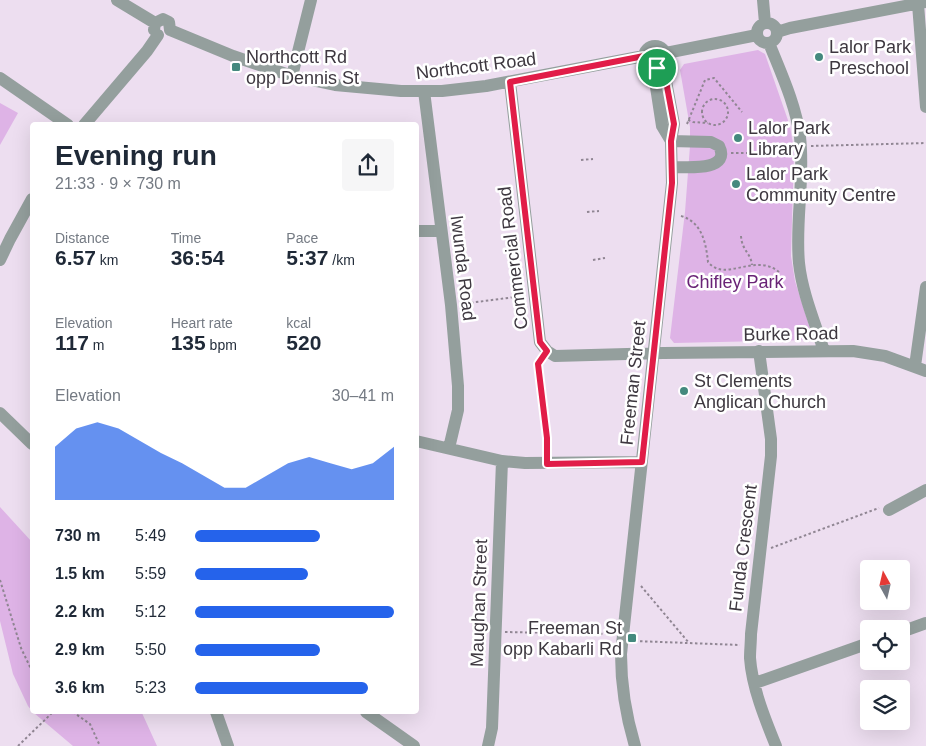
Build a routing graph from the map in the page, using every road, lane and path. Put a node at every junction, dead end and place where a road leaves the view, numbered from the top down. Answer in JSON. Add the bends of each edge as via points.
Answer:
{"nodes":[{"id":1,"x":117,"y":0,"type":"edge"},
{"id":2,"x":311,"y":0,"type":"edge"},
{"id":3,"x":764,"y":0,"type":"edge"},
{"id":4,"x":922,"y":3,"type":"edge"},
{"id":5,"x":765,"y":23,"type":"junction"},
{"id":6,"x":161,"y":29,"type":"junction"},
{"id":7,"x":777,"y":32,"type":"junction"},
{"id":8,"x":757,"y":35,"type":"junction"},
{"id":9,"x":769,"y":43,"type":"junction"},
{"id":10,"x":665,"y":59,"type":"junction"},
{"id":11,"x":647,"y":62,"type":"junction"},
{"id":12,"x":292,"y":76,"type":"junction"},
{"id":13,"x":0,"y":78,"type":"edge"},
{"id":14,"x":510,"y":82,"type":"junction"},
{"id":15,"x":424,"y":91,"type":"junction"},
{"id":16,"x":926,"y":107,"type":"edge"},
{"id":17,"x":742,"y":112,"type":"dead end"},
{"id":18,"x":688,"y":120,"type":"junction"},
{"id":19,"x":64,"y":122,"type":"edge"},
{"id":20,"x":87,"y":122,"type":"edge"},
{"id":21,"x":708,"y":123,"type":"junction"},
{"id":22,"x":687,"y":124,"type":"dead end"},
{"id":23,"x":671,"y":141,"type":"junction"},
{"id":24,"x":926,"y":142,"type":"edge"},
{"id":25,"x":806,"y":146,"type":"dead end"},
{"id":26,"x":796,"y":147,"type":"dead end"},
{"id":27,"x":721,"y":153,"type":"junction"},
{"id":28,"x":593,"y":159,"type":"dead end"},
{"id":29,"x":581,"y":160,"type":"dead end"},
{"id":30,"x":672,"y":167,"type":"junction"},
{"id":31,"x":30,"y":203,"type":"edge"},
{"id":32,"x":599,"y":210,"type":"dead end"},
{"id":33,"x":587,"y":212,"type":"dead end"},
{"id":34,"x":681,"y":216,"type":"dead end"},
{"id":35,"x":419,"y":231,"type":"edge"},
{"id":36,"x":441,"y":231,"type":"junction"},
{"id":37,"x":741,"y":236,"type":"dead end"},
{"id":38,"x":605,"y":258,"type":"dead end"},
{"id":39,"x":0,"y":260,"type":"edge"},
{"id":40,"x":592,"y":260,"type":"dead end"},
{"id":41,"x":752,"y":265,"type":"junction"},
{"id":42,"x":779,"y":272,"type":"dead end"},
{"id":43,"x":926,"y":287,"type":"edge"},
{"id":44,"x":534,"y":295,"type":"junction"},
{"id":45,"x":451,"y":305,"type":"junction"},
{"id":46,"x":547,"y":351,"type":"junction"},
{"id":47,"x":760,"y":351,"type":"junction"},
{"id":48,"x":824,"y":351,"type":"junction"},
{"id":49,"x":653,"y":353,"type":"junction"},
{"id":50,"x":920,"y":369,"type":"edge"},
{"id":51,"x":0,"y":413,"type":"edge"},
{"id":52,"x":30,"y":442,"type":"edge"},
{"id":53,"x":419,"y":442,"type":"edge"},
{"id":54,"x":449,"y":448,"type":"junction"},
{"id":55,"x":502,"y":461,"type":"junction"},
{"id":56,"x":642,"y":462,"type":"junction"},
{"id":57,"x":547,"y":464,"type":"junction"},
{"id":58,"x":926,"y":490,"type":"edge"},
{"id":59,"x":889,"y":510,"type":"dead end"},
{"id":60,"x":869,"y":511,"type":"dead end"},
{"id":61,"x":773,"y":548,"type":"dead end"},
{"id":62,"x":0,"y":580,"type":"edge"},
{"id":63,"x":641,"y":586,"type":"dead end"},
{"id":64,"x":926,"y":623,"type":"edge"},
{"id":65,"x":910,"y":629,"type":"edge"},
{"id":66,"x":495,"y":632,"type":"junction"},
{"id":67,"x":609,"y":634,"type":"dead end"},
{"id":68,"x":635,"y":641,"type":"dead end"},
{"id":69,"x":689,"y":643,"type":"junction"},
{"id":70,"x":750,"y":646,"type":"junction"},
{"id":71,"x":860,"y":646,"type":"edge"},
{"id":72,"x":30,"y":667,"type":"edge"},
{"id":73,"x":755,"y":683,"type":"junction"},
{"id":74,"x":51,"y":714,"type":"edge"},
{"id":75,"x":76,"y":714,"type":"edge"},
{"id":76,"x":217,"y":714,"type":"edge"},
{"id":77,"x":369,"y":714,"type":"edge"},
{"id":78,"x":18,"y":746,"type":"edge"},
{"id":79,"x":100,"y":746,"type":"edge"},
{"id":80,"x":228,"y":746,"type":"edge"},
{"id":81,"x":414,"y":746,"type":"edge"},
{"id":82,"x":488,"y":746,"type":"edge"},
{"id":83,"x":635,"y":746,"type":"edge"},
{"id":84,"x":776,"y":746,"type":"edge"}],
"edges":[{"from":1,"to":6,"type":"street","name":"Northcott Road"},
{"from":2,"to":12,"type":"street"},
{"from":3,"to":5,"type":"street"},
{"from":4,"to":7,"type":"street"},
{"from":4,"to":16,"type":"street"},
{"from":5,"to":7,"type":"street","via":[[774,25]]},
{"from":5,"to":8,"type":"street"},
{"from":6,"to":12,"type":"street","name":"Northcott Road"},
{"from":6,"to":20,"type":"street","via":[[142,57]]},
{"from":7,"to":9,"type":"street"},
{"from":8,"to":9,"type":"street","via":[[761,41]]},
{"from":8,"to":10,"type":"street"},
{"from":9,"to":48,"type":"street","via":[[800,134],[800,270]]},
{"from":10,"to":11,"type":"street","via":[[657,68]]},
{"from":10,"to":11,"type":"street","via":[[660,46],[654,46],[648,48]]},
{"from":10,"to":23,"type":"street","name":"Freeman Street","via":[[674,124]]},
{"from":11,"to":14,"type":"street","name":"Northcott Road"},
{"from":11,"to":23,"type":"street","name":"Freeman Street","via":[[656,87],[662,126]]},
{"from":12,"to":15,"type":"street","name":"Northcott Road","via":[[334,85]]},
{"from":13,"to":19,"type":"street"},
{"from":14,"to":15,"type":"street","name":"Northcott Road"},
{"from":14,"to":44,"type":"street","name":"Commercial Road"},
{"from":15,"to":36,"type":"street","name":"Iwunda Road"},
{"from":17,"to":18,"type":"path","via":[[714,78],[705,80]]},
{"from":18,"to":21,"type":"path"},
{"from":18,"to":22,"type":"path"},
{"from":21,"to":21,"type":"path","via":[[702,116],[702,107],[712,99],[721,100],[728,110],[724,122]]},
{"from":23,"to":27,"type":"street","via":[[711,142],[719,146]]},
{"from":23,"to":30,"type":"street","name":"Freeman Street"},
{"from":24,"to":25,"type":"path"},
{"from":26,"to":27,"type":"path"},
{"from":27,"to":30,"type":"street","via":[[713,165]]},
{"from":28,"to":29,"type":"path"},
{"from":30,"to":49,"type":"street","name":"Freeman Street"},
{"from":31,"to":39,"type":"street"},
{"from":32,"to":33,"type":"path"},
{"from":34,"to":41,"type":"path","via":[[690,220],[702,235],[708,248],[708,262],[715,268],[728,270]]},
{"from":35,"to":36,"type":"street"},
{"from":36,"to":45,"type":"street","name":"Iwunda Road"},
{"from":37,"to":41,"type":"path","via":[[741,245]]},
{"from":38,"to":40,"type":"path"},
{"from":41,"to":42,"type":"path","via":[[769,266]]},
{"from":43,"to":50,"type":"street"},
{"from":44,"to":45,"type":"path"},
{"from":44,"to":46,"type":"street","name":"Commercial Road","via":[[540,342]]},
{"from":45,"to":54,"type":"street","name":"Iwunda Road","via":[[458,410]]},
{"from":46,"to":49,"type":"street","via":[[555,356]]},
{"from":46,"to":57,"type":"path","via":[[538,364]]},
{"from":47,"to":48,"type":"street","name":"Burke Road"},
{"from":47,"to":49,"type":"street","name":"Burke Road"},
{"from":47,"to":70,"type":"street","name":"Funda Crescent","via":[[771,449]]},
{"from":48,"to":50,"type":"street","name":"Burke Road","via":[[864,352]]},
{"from":49,"to":56,"type":"street","name":"Freeman Street"},
{"from":51,"to":52,"type":"street"},
{"from":53,"to":54,"type":"street"},
{"from":54,"to":55,"type":"street"},
{"from":55,"to":57,"type":"street"},
{"from":55,"to":66,"type":"street","name":"Maughan Street"},
{"from":56,"to":57,"type":"street"},
{"from":56,"to":83,"type":"street","name":"Freeman Street","via":[[621,660],[626,713]]},
{"from":58,"to":59,"type":"street"},
{"from":60,"to":61,"type":"path"},
{"from":62,"to":72,"type":"path"},
{"from":63,"to":69,"type":"path"},
{"from":64,"to":65,"type":"street"},
{"from":66,"to":67,"type":"path"},
{"from":66,"to":82,"type":"street","name":"Maughan Street","via":[[492,728]]},
{"from":68,"to":69,"type":"path"},
{"from":69,"to":70,"type":"path"},
{"from":70,"to":73,"type":"street","name":"Funda Crescent"},
{"from":71,"to":73,"type":"street"},
{"from":73,"to":84,"type":"street","name":"Funda Crescent"},
{"from":74,"to":78,"type":"path"},
{"from":75,"to":79,"type":"path","via":[[90,724]]},
{"from":76,"to":80,"type":"street"},
{"from":77,"to":81,"type":"street"}]}
